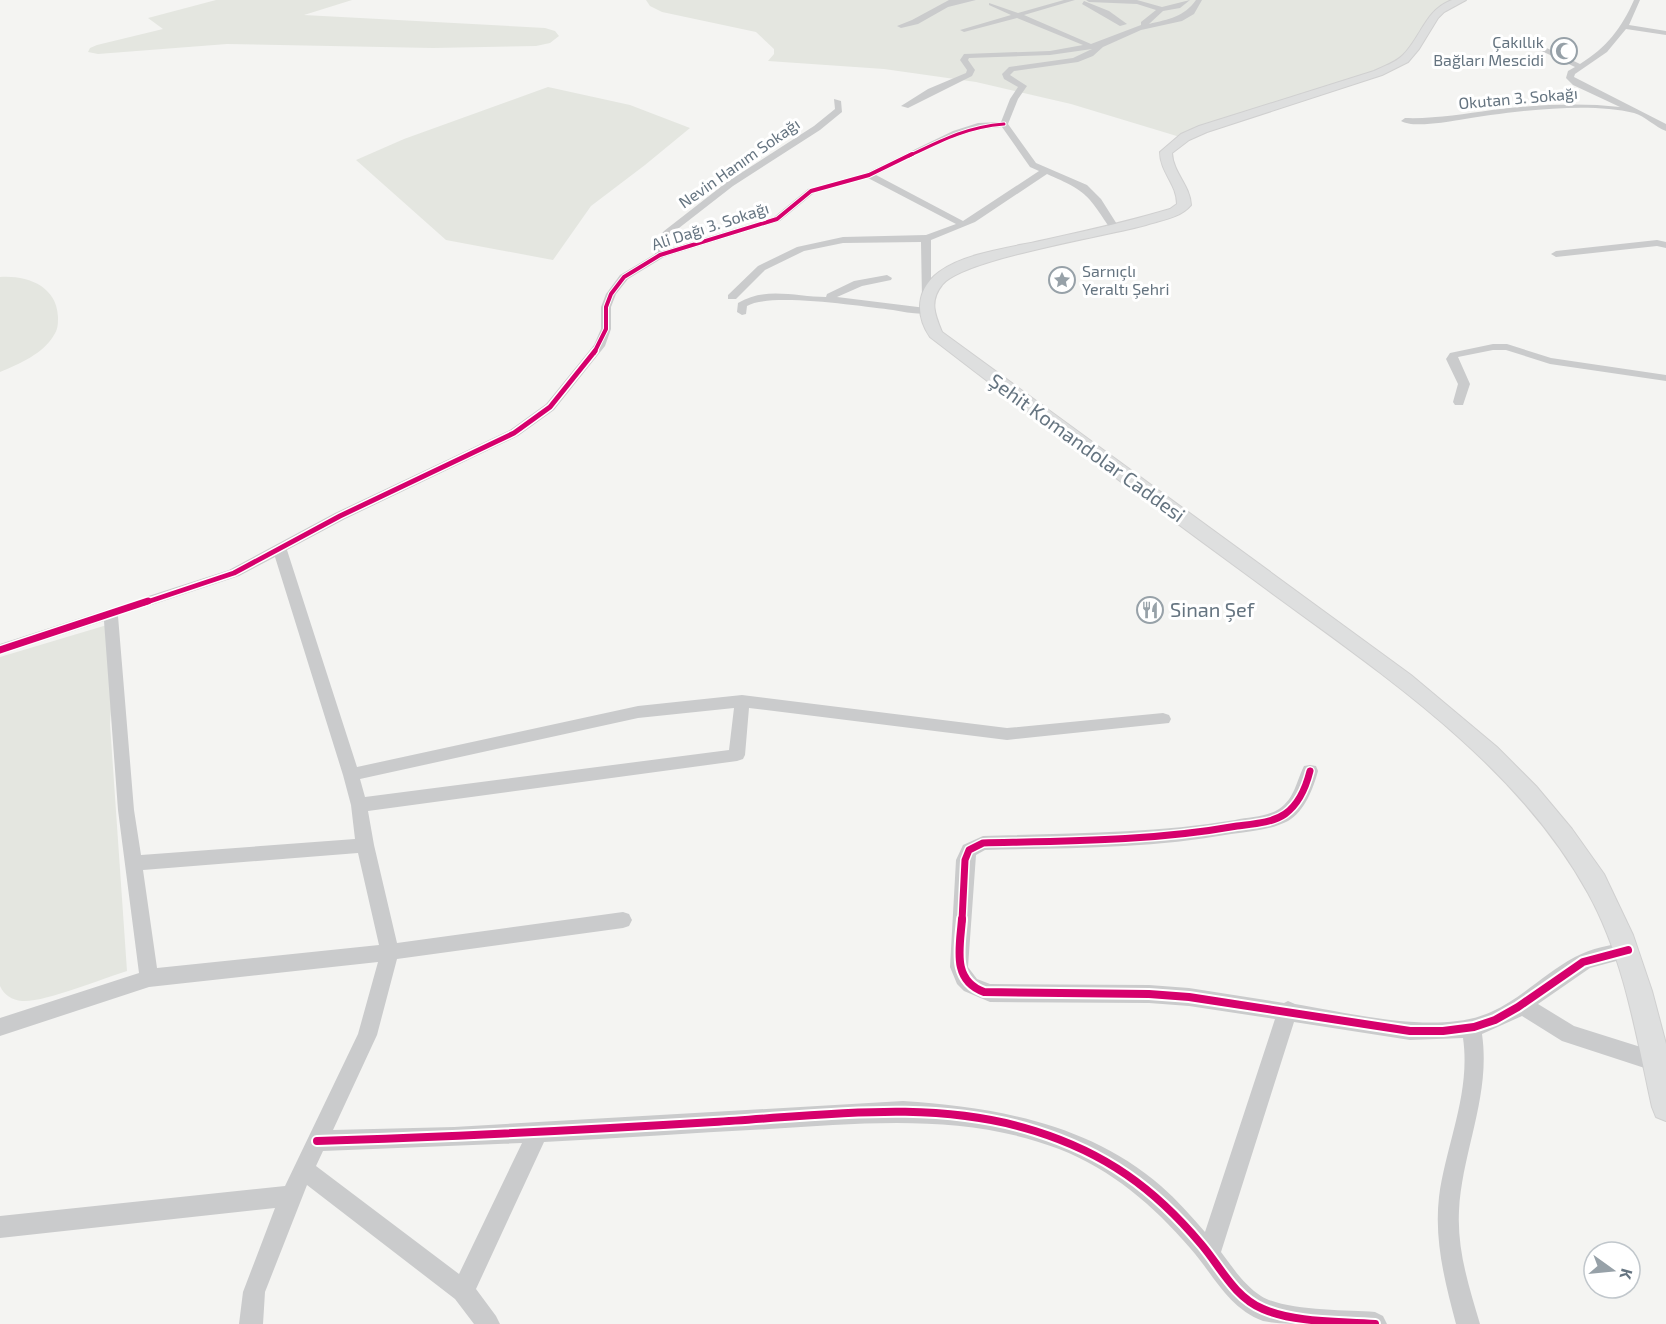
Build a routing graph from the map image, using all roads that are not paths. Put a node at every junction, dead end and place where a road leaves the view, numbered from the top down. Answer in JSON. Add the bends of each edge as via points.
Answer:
{"nodes":[{"id":1,"x":954,"y":0,"type":"edge"},
{"id":2,"x":973,"y":0,"type":"edge"},
{"id":3,"x":1074,"y":0,"type":"edge"},
{"id":4,"x":1089,"y":0,"type":"edge"},
{"id":5,"x":1158,"y":0,"type":"edge"},
{"id":6,"x":1164,"y":0,"type":"edge"},
{"id":7,"x":1187,"y":0,"type":"edge"},
{"id":8,"x":1199,"y":0,"type":"edge"},
{"id":9,"x":1461,"y":0,"type":"edge"},
{"id":10,"x":1637,"y":0,"type":"edge"},
{"id":11,"x":992,"y":4,"type":"dead end"},
{"id":12,"x":946,"y":5,"type":"junction"},
{"id":13,"x":1160,"y":9,"type":"junction"},
{"id":14,"x":1171,"y":9,"type":"junction"},
{"id":15,"x":1017,"y":15,"type":"junction"},
{"id":16,"x":1123,"y":24,"type":"dead end"},
{"id":17,"x":901,"y":26,"type":"dead end"},
{"id":18,"x":1626,"y":27,"type":"junction"},
{"id":19,"x":1139,"y":28,"type":"junction"},
{"id":20,"x":964,"y":30,"type":"dead end"},
{"id":21,"x":1666,"y":33,"type":"edge"},
{"id":22,"x":1527,"y":42,"type":"dead end"},
{"id":23,"x":1089,"y":45,"type":"junction"},
{"id":24,"x":1100,"y":45,"type":"junction"},
{"id":25,"x":1580,"y":68,"type":"junction"},
{"id":26,"x":837,"y":101,"type":"dead end"},
{"id":27,"x":905,"y":106,"type":"dead end"},
{"id":28,"x":1633,"y":111,"type":"junction"},
{"id":29,"x":1405,"y":122,"type":"dead end"},
{"id":30,"x":1004,"y":123,"type":"junction"},
{"id":31,"x":1666,"y":129,"type":"edge"},
{"id":32,"x":1045,"y":171,"type":"junction"},
{"id":33,"x":869,"y":175,"type":"junction"},
{"id":34,"x":962,"y":224,"type":"junction"},
{"id":35,"x":1115,"y":230,"type":"junction"},
{"id":36,"x":926,"y":238,"type":"junction"},
{"id":37,"x":1666,"y":245,"type":"edge"},
{"id":38,"x":1556,"y":254,"type":"dead end"},
{"id":39,"x":660,"y":255,"type":"junction"},
{"id":40,"x":887,"y":278,"type":"dead end"},
{"id":41,"x":732,"y":297,"type":"dead end"},
{"id":42,"x":834,"y":300,"type":"junction"},
{"id":43,"x":926,"y":305,"type":"junction"},
{"id":44,"x":742,"y":312,"type":"dead end"},
{"id":45,"x":1666,"y":378,"type":"edge"},
{"id":46,"x":1459,"y":402,"type":"dead end"},
{"id":47,"x":280,"y":550,"type":"junction"},
{"id":48,"x":111,"y":615,"type":"junction"},
{"id":49,"x":0,"y":650,"type":"edge"},
{"id":50,"x":742,"y":701,"type":"junction"},
{"id":51,"x":1163,"y":718,"type":"dead end"},
{"id":52,"x":1310,"y":771,"type":"dead end"},
{"id":53,"x":351,"y":775,"type":"junction"},
{"id":54,"x":359,"y":805,"type":"junction"},
{"id":55,"x":365,"y":844,"type":"junction"},
{"id":56,"x":135,"y":863,"type":"junction"},
{"id":57,"x":623,"y":920,"type":"dead end"},
{"id":58,"x":1628,"y":950,"type":"junction"},
{"id":59,"x":390,"y":952,"type":"junction"},
{"id":60,"x":149,"y":978,"type":"junction"},
{"id":61,"x":1522,"y":1005,"type":"junction"},
{"id":62,"x":1288,"y":1010,"type":"junction"},
{"id":63,"x":0,"y":1027,"type":"edge"},
{"id":64,"x":1471,"y":1028,"type":"junction"},
{"id":65,"x":1661,"y":1064,"type":"edge"},
{"id":66,"x":1666,"y":1107,"type":"edge"},
{"id":67,"x":538,"y":1133,"type":"junction"},
{"id":68,"x":317,"y":1141,"type":"junction"},
{"id":69,"x":303,"y":1169,"type":"junction"},
{"id":70,"x":291,"y":1196,"type":"junction"},
{"id":71,"x":0,"y":1227,"type":"edge"},
{"id":72,"x":1210,"y":1252,"type":"junction"},
{"id":73,"x":463,"y":1292,"type":"junction"},
{"id":74,"x":251,"y":1324,"type":"edge"},
{"id":75,"x":488,"y":1324,"type":"edge"},
{"id":76,"x":1375,"y":1324,"type":"edge"},
{"id":77,"x":1468,"y":1324,"type":"edge"}],
"edges":[{"from":1,"to":12,"type":"street"},
{"from":2,"to":12,"type":"street"},
{"from":3,"to":15,"type":"street"},
{"from":3,"to":16,"type":"street"},
{"from":4,"to":13,"type":"street","via":[[1137,2]]},
{"from":5,"to":6,"type":"street"},
{"from":6,"to":14,"type":"street"},
{"from":7,"to":14,"type":"street"},
{"from":8,"to":19,"type":"street","via":[[1191,12],[1179,18]]},
{"from":9,"to":35,"type":"main road","via":[[1435,12],[1408,56],[1378,73],[1185,137],[1166,152],[1164,164],[1185,196],[1184,204],[1175,212]]},
{"from":10,"to":18,"type":"street"},
{"from":11,"to":15,"type":"street"},
{"from":12,"to":17,"type":"street"},
{"from":13,"to":14,"type":"street"},
{"from":13,"to":19,"type":"street"},
{"from":15,"to":20,"type":"street"},
{"from":15,"to":23,"type":"street"},
{"from":18,"to":21,"type":"street"},
{"from":18,"to":25,"type":"street","via":[[1609,49]]},
{"from":19,"to":24,"type":"street"},
{"from":22,"to":25,"type":"street"},
{"from":23,"to":24,"type":"street"},
{"from":23,"to":27,"type":"street","via":[[1050,53],[967,56],[964,60],[971,70],[969,74]]},
{"from":24,"to":30,"type":"street","via":[[1075,60],[1008,71],[1007,77],[1023,86]]},
{"from":25,"to":28,"type":"street","via":[[1571,73],[1572,81]]},
{"from":26,"to":39,"type":"street","name":"Nevin Hanım Sokağı","via":[[839,110],[817,128],[730,184],[667,233],[661,241]]},
{"from":28,"to":29,"type":"street","name":"Okutan 3. Sokağı","via":[[1580,106]]},
{"from":28,"to":31,"type":"street"},
{"from":30,"to":32,"type":"street","via":[[1033,165]]},
{"from":30,"to":33,"type":"street","name":"Ali Dağı 3. Sokağı","via":[[956,133]]},
{"from":32,"to":34,"type":"street"},
{"from":32,"to":35,"type":"street","via":[[1084,187],[1098,201]]},
{"from":33,"to":34,"type":"street"},
{"from":33,"to":39,"type":"street","name":"Ali Dağı 3. Sokağı","via":[[811,191],[777,219]]},
{"from":34,"to":36,"type":"street"},
{"from":35,"to":43,"type":"main road","via":[[958,267],[935,283]]},
{"from":36,"to":41,"type":"street","via":[[854,238],[800,249],[751,276]]},
{"from":36,"to":43,"type":"street"},
{"from":37,"to":38,"type":"street"},
{"from":39,"to":47,"type":"street","name":"Ali Dağı 3. Sokağı","via":[[635,268],[616,285],[606,307],[604,337],[550,407],[514,433],[340,516]]},
{"from":40,"to":42,"type":"street","via":[[848,286],[831,296]]},
{"from":42,"to":43,"type":"street"},
{"from":42,"to":44,"type":"street","via":[[757,298],[744,302]]},
{"from":43,"to":58,"type":"main road","name":"Şehit Komandolar Caddesi","via":[[935,334],[1479,741],[1557,825],[1596,883]]},
{"from":45,"to":46,"type":"street","via":[[1550,361],[1507,347],[1492,347],[1457,352],[1452,357],[1465,381]]},
{"from":47,"to":48,"type":"street","name":"Ali Dağı 3. Sokağı","via":[[234,573]]},
{"from":47,"to":53,"type":"street"},
{"from":48,"to":49,"type":"street","name":"Ali Dağı 3. Sokağı"},
{"from":48,"to":56,"type":"street","via":[[126,810]]},
{"from":50,"to":51,"type":"street","via":[[1007,734]]},
{"from":50,"to":53,"type":"street","via":[[638,711]]},
{"from":50,"to":54,"type":"street","via":[[737,754]]},
{"from":52,"to":62,"type":"street","via":[[1303,791],[1283,816],[1223,829],[1155,837],[983,843],[969,850],[965,860],[959,967],[974,987],[990,993],[1149,994]]},
{"from":53,"to":54,"type":"street"},
{"from":54,"to":55,"type":"street"},
{"from":55,"to":56,"type":"street"},
{"from":55,"to":59,"type":"street"},
{"from":56,"to":60,"type":"street"},
{"from":57,"to":59,"type":"street"},
{"from":58,"to":61,"type":"street","via":[[1582,963]]},
{"from":58,"to":65,"type":"main road","name":"Şehit Komandolar Caddesi"},
{"from":59,"to":60,"type":"street"},
{"from":59,"to":68,"type":"street","via":[[367,1035]]},
{"from":60,"to":63,"type":"street"},
{"from":61,"to":64,"type":"street"},
{"from":61,"to":65,"type":"street","via":[[1569,1034]]},
{"from":62,"to":64,"type":"street","via":[[1410,1031]]},
{"from":62,"to":72,"type":"street"},
{"from":64,"to":77,"type":"street","via":[[1476,1075],[1448,1214],[1450,1254]]},
{"from":65,"to":66,"type":"main road","name":"Şehit Komandolar Caddesi"},
{"from":67,"to":68,"type":"street"},
{"from":67,"to":72,"type":"street","via":[[903,1111],[961,1114],[1012,1123],[1052,1135],[1103,1159],[1148,1188]]},
{"from":67,"to":73,"type":"street"},
{"from":68,"to":69,"type":"street"},
{"from":69,"to":70,"type":"street"},
{"from":69,"to":73,"type":"street"},
{"from":70,"to":71,"type":"street"},
{"from":70,"to":74,"type":"street","via":[[254,1292]]},
{"from":72,"to":76,"type":"street","via":[[1231,1285],[1264,1309]]},
{"from":73,"to":75,"type":"street"}]}
